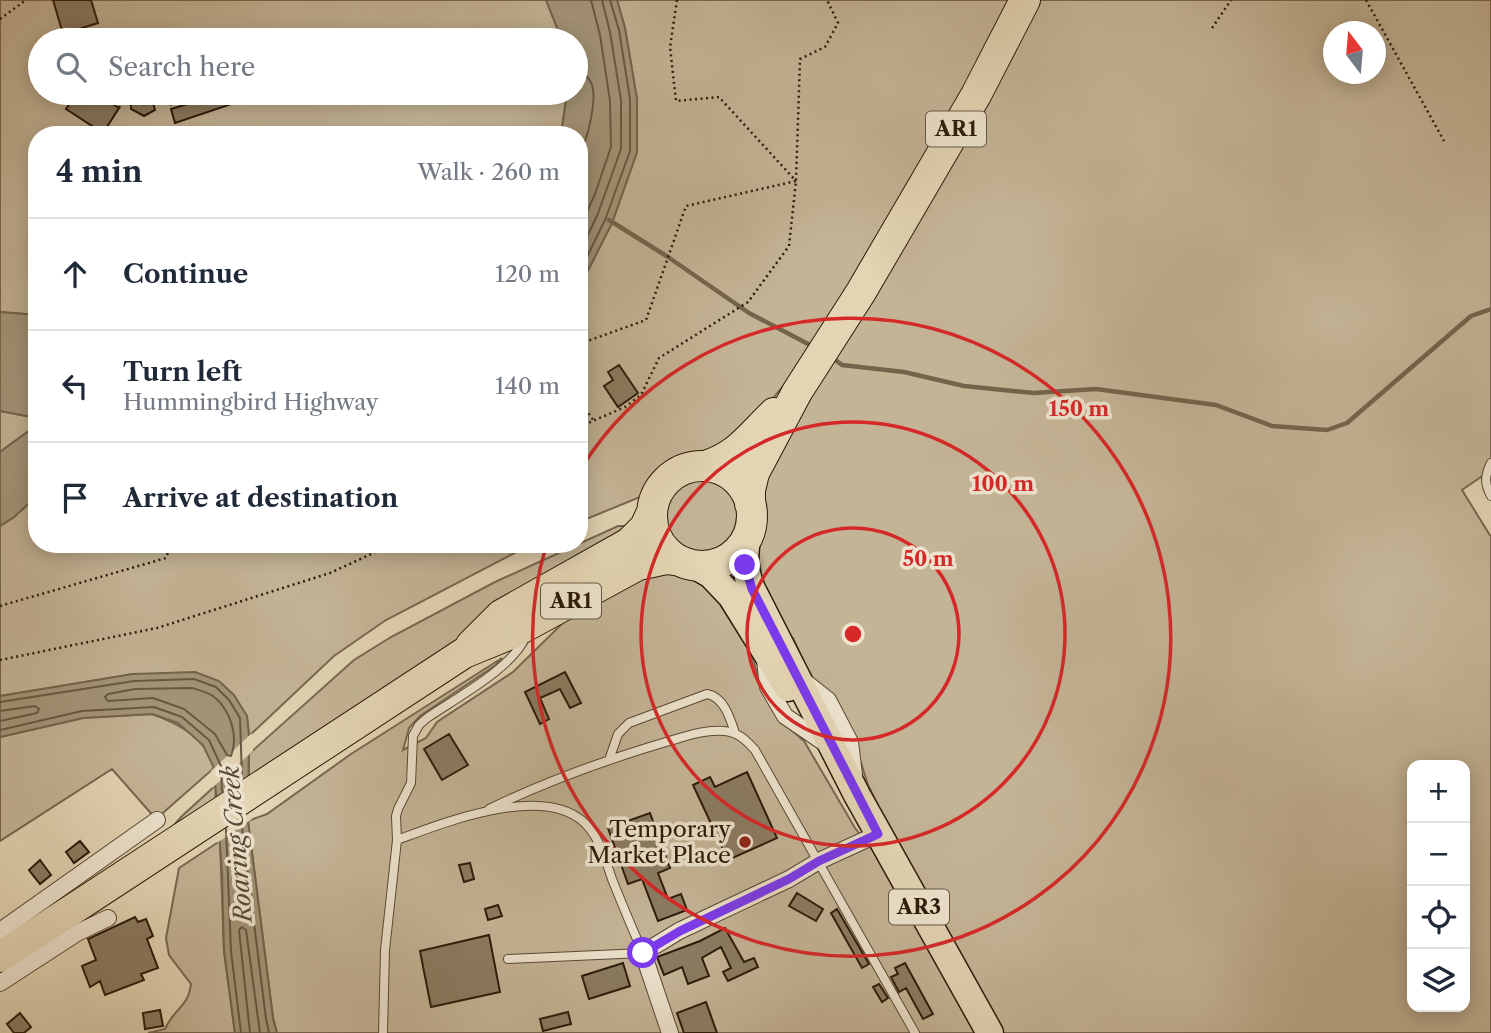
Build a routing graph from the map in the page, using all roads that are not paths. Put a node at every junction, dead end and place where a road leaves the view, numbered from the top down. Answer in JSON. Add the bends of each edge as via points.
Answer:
{"nodes":[{"id":1,"x":1025,"y":0,"type":"edge"},
{"id":2,"x":797,"y":392,"type":"junction"},
{"id":3,"x":1491,"y":463,"type":"edge"},
{"id":4,"x":705,"y":466,"type":"junction"},
{"id":5,"x":1491,"y":496,"type":"edge"},
{"id":6,"x":651,"y":514,"type":"junction"},
{"id":7,"x":749,"y":518,"type":"junction"},
{"id":8,"x":688,"y":563,"type":"junction"},
{"id":9,"x":530,"y":624,"type":"junction"},
{"id":10,"x":464,"y":653,"type":"junction"},
{"id":11,"x":735,"y":733,"type":"junction"},
{"id":12,"x":609,"y":760,"type":"junction"},
{"id":13,"x":853,"y":787,"type":"junction"},
{"id":14,"x":489,"y":809,"type":"junction"},
{"id":15,"x":161,"y":834,"type":"junction"},
{"id":16,"x":878,"y":834,"type":"junction"},
{"id":17,"x":397,"y":840,"type":"junction"},
{"id":18,"x":819,"y":861,"type":"junction"},
{"id":19,"x":108,"y":918,"type":"dead end"},
{"id":20,"x":0,"y":930,"type":"edge"},
{"id":21,"x":643,"y":953,"type":"junction"},
{"id":22,"x":0,"y":957,"type":"edge"},
{"id":23,"x":508,"y":959,"type":"dead end"},
{"id":24,"x":0,"y":983,"type":"edge"},
{"id":25,"x":383,"y":1033,"type":"edge"},
{"id":26,"x":670,"y":1033,"type":"edge"},
{"id":27,"x":915,"y":1033,"type":"edge"},
{"id":28,"x":990,"y":1033,"type":"edge"}],
"edges":[{"from":1,"to":2,"type":"highway","number":"AR1","via":[[964,116]]},
{"from":2,"to":4,"type":"highway","number":"AR1","via":[[736,452]]},
{"from":2,"to":7,"type":"highway","number":"AR1","via":[[754,473]]},
{"from":3,"to":5,"type":"lane","via":[[1485,483]]},
{"from":4,"to":6,"type":"highway","via":[[686,468],[670,477],[658,491]]},
{"from":4,"to":7,"type":"highway","via":[[734,477],[744,489]]},
{"from":6,"to":8,"type":"highway","via":[[662,546]]},
{"from":6,"to":10,"type":"highway","number":"AR1","via":[[629,543],[501,615]]},
{"from":7,"to":8,"type":"highway","via":[[740,547],[731,556],[711,565]]},
{"from":7,"to":13,"type":"main road","number":"AR3","via":[[744,552],[747,577]]},
{"from":8,"to":9,"type":"highway","number":"AR1","via":[[666,559],[638,565]]},
{"from":8,"to":13,"type":"main road","number":"AR3","via":[[711,575],[731,596]]},
{"from":9,"to":10,"type":"highway","number":"AR1"},
{"from":9,"to":17,"type":"lane","via":[[521,648],[502,666],[419,725],[411,749],[411,783],[396,817]]},
{"from":10,"to":15,"type":"highway","number":"AR1","via":[[337,736]]},
{"from":11,"to":12,"type":"lane","via":[[696,734]]},
{"from":11,"to":12,"type":"lane","via":[[721,702],[707,694],[629,723],[618,734]]},
{"from":11,"to":18,"type":"lane","via":[[755,750]]},
{"from":12,"to":14,"type":"lane"},
{"from":13,"to":16,"type":"main road","number":"AR3"},
{"from":14,"to":17,"type":"lane"},
{"from":14,"to":21,"type":"lane","via":[[543,807],[582,821],[598,844]]},
{"from":15,"to":20,"type":"street"},
{"from":15,"to":22,"type":"highway","number":"AR1"},
{"from":16,"to":18,"type":"street"},
{"from":16,"to":28,"type":"main road","number":"AR3"},
{"from":17,"to":25,"type":"lane","via":[[385,950]]},
{"from":18,"to":21,"type":"street"},
{"from":18,"to":27,"type":"lane"},
{"from":19,"to":24,"type":"street"},
{"from":21,"to":23,"type":"lane"},
{"from":21,"to":26,"type":"street"}]}
